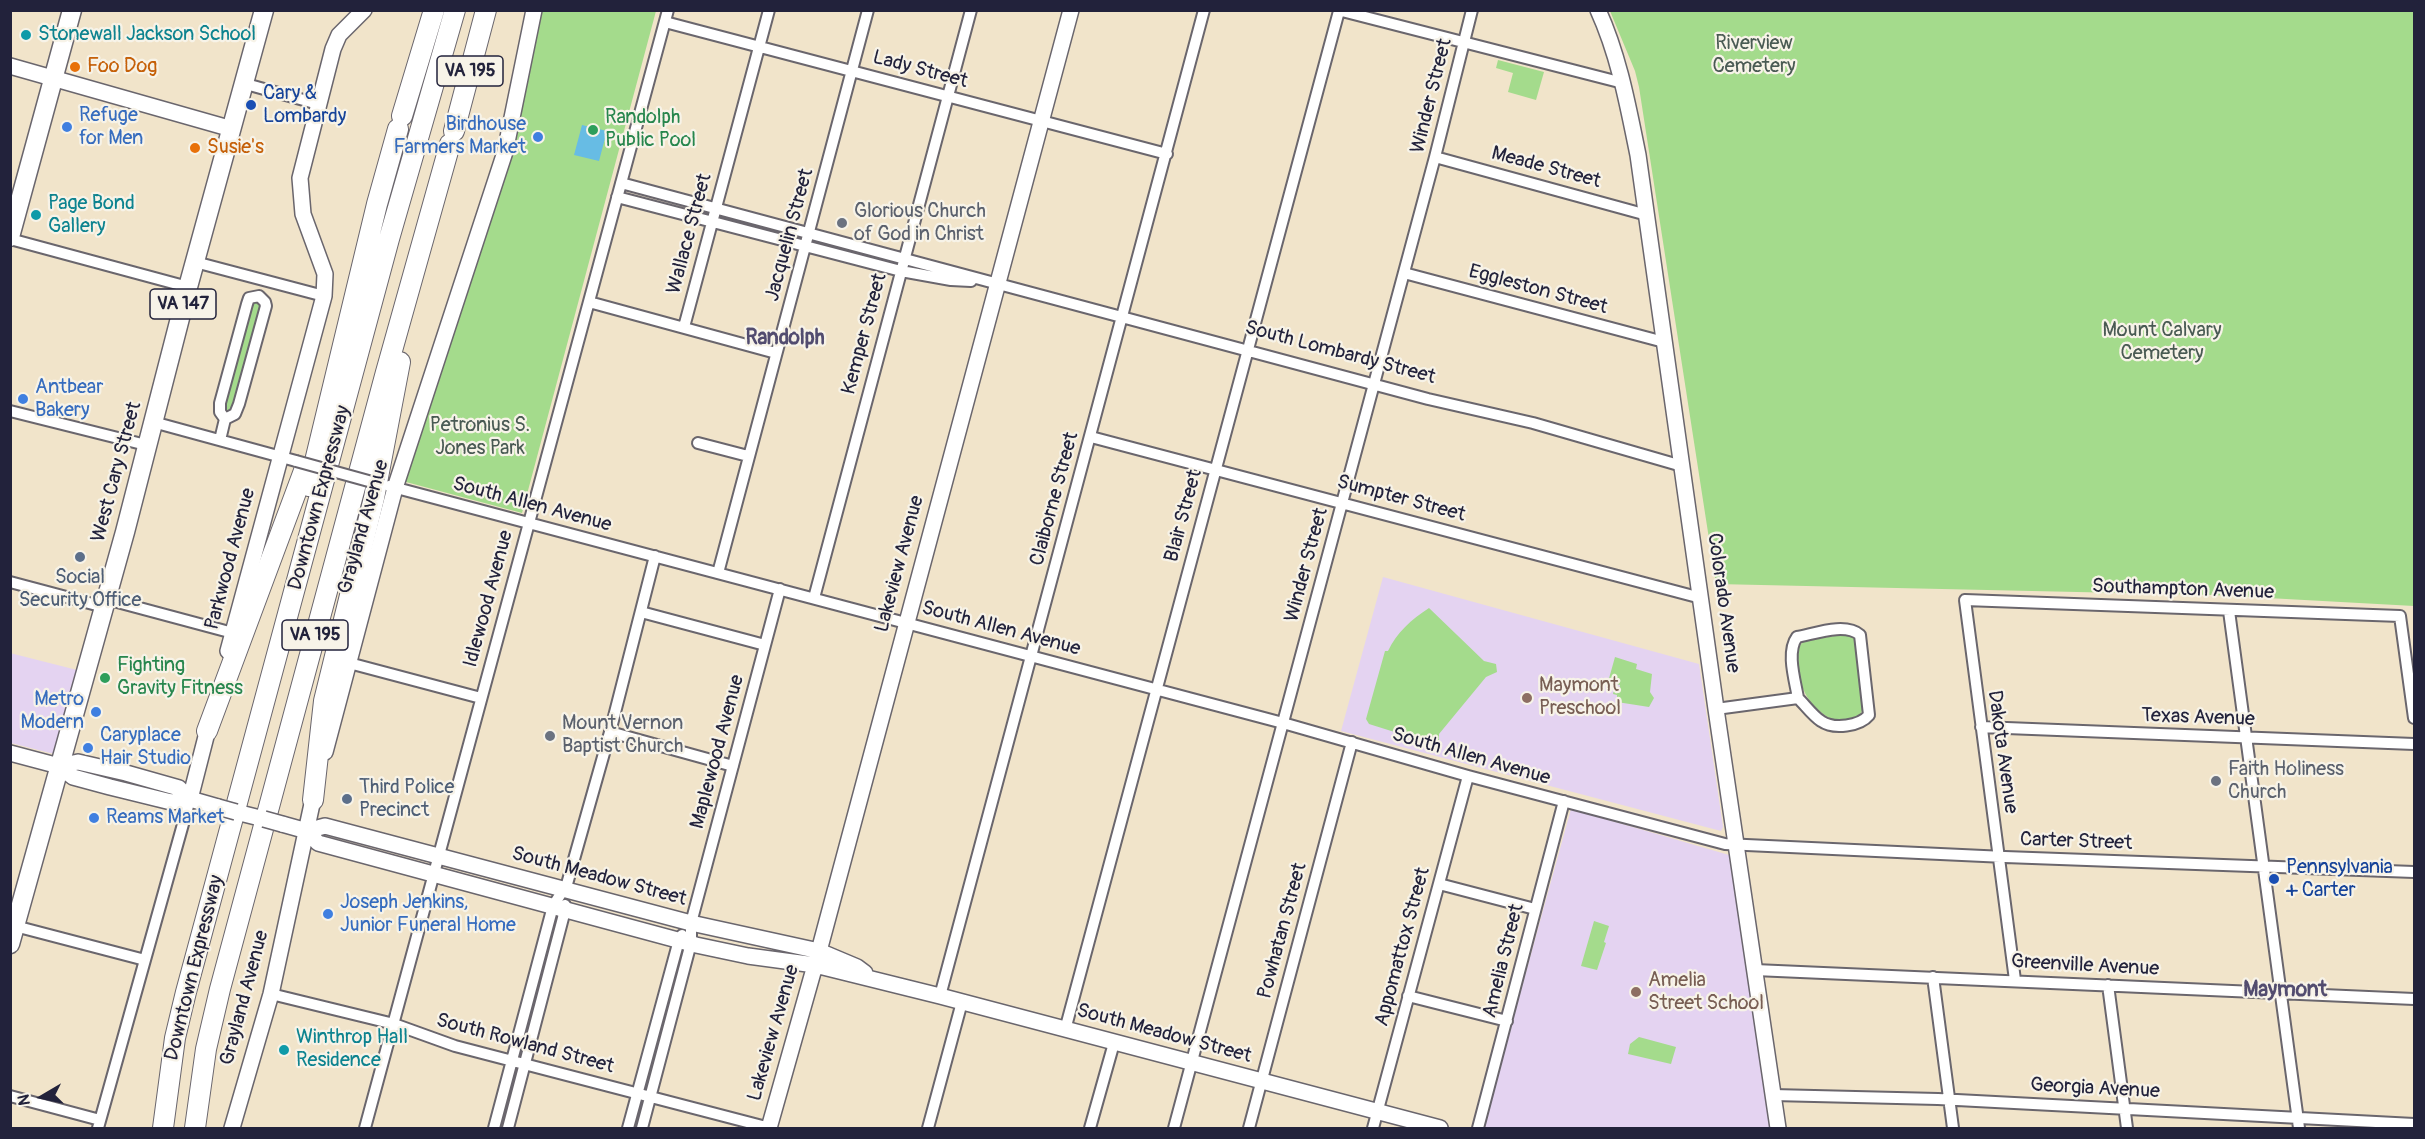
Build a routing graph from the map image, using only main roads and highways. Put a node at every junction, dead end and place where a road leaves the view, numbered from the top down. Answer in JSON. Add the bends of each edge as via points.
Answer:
{"nodes":[{"id":1,"x":72,"y":10,"type":"edge"},
{"id":2,"x":264,"y":10,"type":"edge"},
{"id":3,"x":434,"y":10,"type":"edge"},
{"id":4,"x":455,"y":10,"type":"edge"},
{"id":5,"x":486,"y":10,"type":"edge"},
{"id":6,"x":10,"y":238,"type":"edge"},
{"id":7,"x":407,"y":301,"type":"junction"},
{"id":8,"x":340,"y":357,"type":"junction"},
{"id":9,"x":258,"y":729,"type":"junction"},
{"id":10,"x":207,"y":731,"type":"road end"},
{"id":11,"x":313,"y":800,"type":"road end"},
{"id":12,"x":12,"y":932,"type":"edge"},
{"id":13,"x":163,"y":1128,"type":"edge"},
{"id":14,"x":195,"y":1128,"type":"edge"}],
"edges":[{"from":1,"to":6,"type":"main road"},
{"from":2,"to":12,"type":"main road","name":"West Cary Street","number":"VA 147"},
{"from":3,"to":8,"type":"highway","via":[[400,123]]},
{"from":4,"to":9,"type":"highway","name":"Downtown Expressway","number":"VA 195"},
{"from":5,"to":7,"type":"highway","name":"Downtown Expressway","number":"VA 195"},
{"from":7,"to":11,"type":"highway","via":[[399,371],[374,498],[324,701]]},
{"from":7,"to":14,"type":"highway","name":"Downtown Expressway","number":"VA 195","via":[[220,989],[206,1049]]},
{"from":8,"to":9,"type":"highway","via":[[270,654]]},
{"from":8,"to":10,"type":"highway","via":[[301,480]]},
{"from":9,"to":13,"type":"highway","name":"Downtown Expressway","number":"VA 195","via":[[175,1038]]}]}
